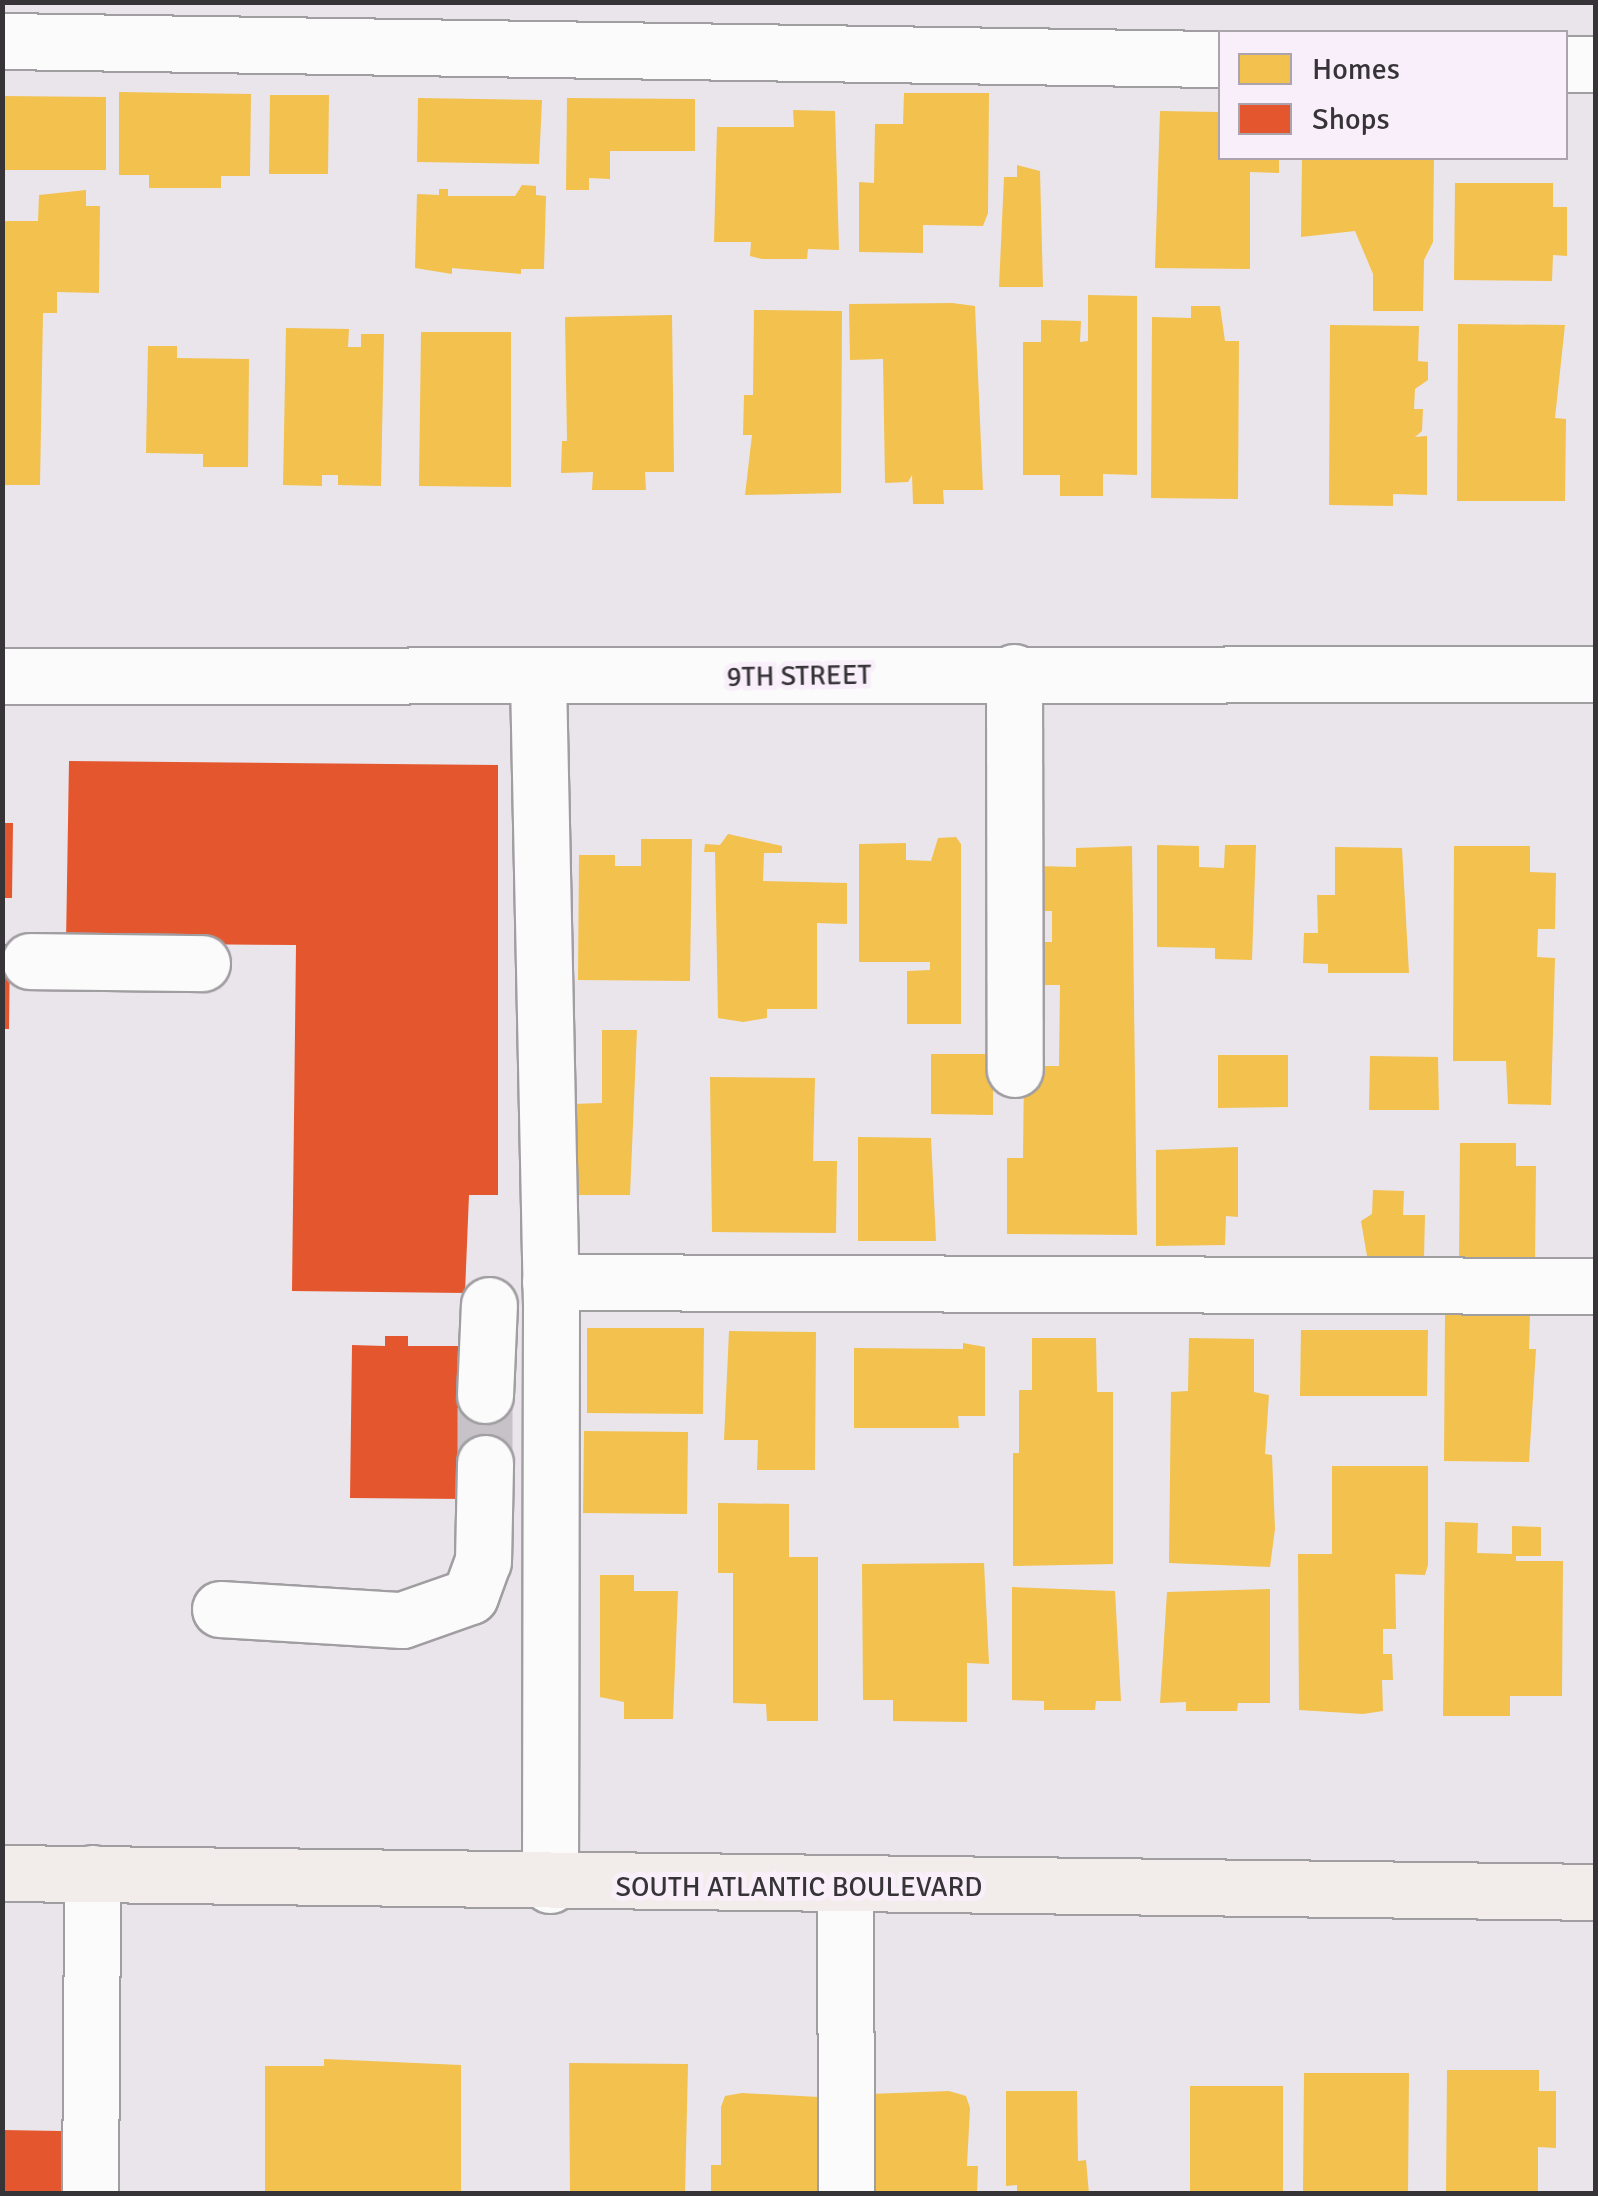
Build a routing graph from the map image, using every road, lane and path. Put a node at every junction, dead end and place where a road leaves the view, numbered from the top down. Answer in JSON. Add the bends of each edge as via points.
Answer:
{"nodes":[{"id":1,"x":2,"y":41,"type":"edge"},
{"id":2,"x":1218,"y":59,"type":"edge"},
{"id":3,"x":1568,"y":64,"type":"edge"},
{"id":4,"x":1596,"y":64,"type":"edge"},
{"id":5,"x":1014,"y":672,"type":"junction"},
{"id":6,"x":1596,"y":674,"type":"edge"},
{"id":7,"x":2,"y":676,"type":"edge"},
{"id":8,"x":538,"y":679,"type":"junction"},
{"id":9,"x":30,"y":961,"type":"dead end"},
{"id":10,"x":202,"y":963,"type":"dead end"},
{"id":11,"x":1015,"y":1069,"type":"dead end"},
{"id":12,"x":550,"y":1282,"type":"junction"},
{"id":13,"x":1596,"y":1286,"type":"edge"},
{"id":14,"x":489,"y":1305,"type":"dead end"},
{"id":15,"x":485,"y":1395,"type":"tunnel mouth"},
{"id":16,"x":485,"y":1463,"type":"tunnel mouth"},
{"id":17,"x":220,"y":1609,"type":"dead end"},
{"id":18,"x":2,"y":1873,"type":"edge"},
{"id":19,"x":92,"y":1873,"type":"junction"},
{"id":20,"x":550,"y":1884,"type":"junction"},
{"id":21,"x":845,"y":1887,"type":"junction"},
{"id":22,"x":1596,"y":1892,"type":"edge"},
{"id":23,"x":90,"y":2194,"type":"edge"},
{"id":24,"x":846,"y":2194,"type":"edge"}],
"edges":[{"from":1,"to":2,"type":"street"},
{"from":3,"to":4,"type":"street"},
{"from":5,"to":6,"type":"street","name":"9TH STREET"},
{"from":5,"to":8,"type":"street","name":"9TH STREET"},
{"from":5,"to":11,"type":"street"},
{"from":7,"to":8,"type":"street","name":"9TH STREET"},
{"from":8,"to":12,"type":"street"},
{"from":9,"to":10,"type":"street"},
{"from":12,"to":13,"type":"street"},
{"from":12,"to":20,"type":"street"},
{"from":14,"to":15,"type":"street"},
{"from":16,"to":17,"type":"street","via":[[483,1561],[470,1596],[402,1620]]},
{"from":18,"to":19,"type":"main road","name":"SOUTH ATLANTIC BOULEVARD"},
{"from":19,"to":20,"type":"main road","name":"SOUTH ATLANTIC BOULEVARD"},
{"from":19,"to":23,"type":"street"},
{"from":20,"to":21,"type":"main road","name":"SOUTH ATLANTIC BOULEVARD"},
{"from":21,"to":22,"type":"main road","name":"SOUTH ATLANTIC BOULEVARD"},
{"from":21,"to":24,"type":"street"}]}
